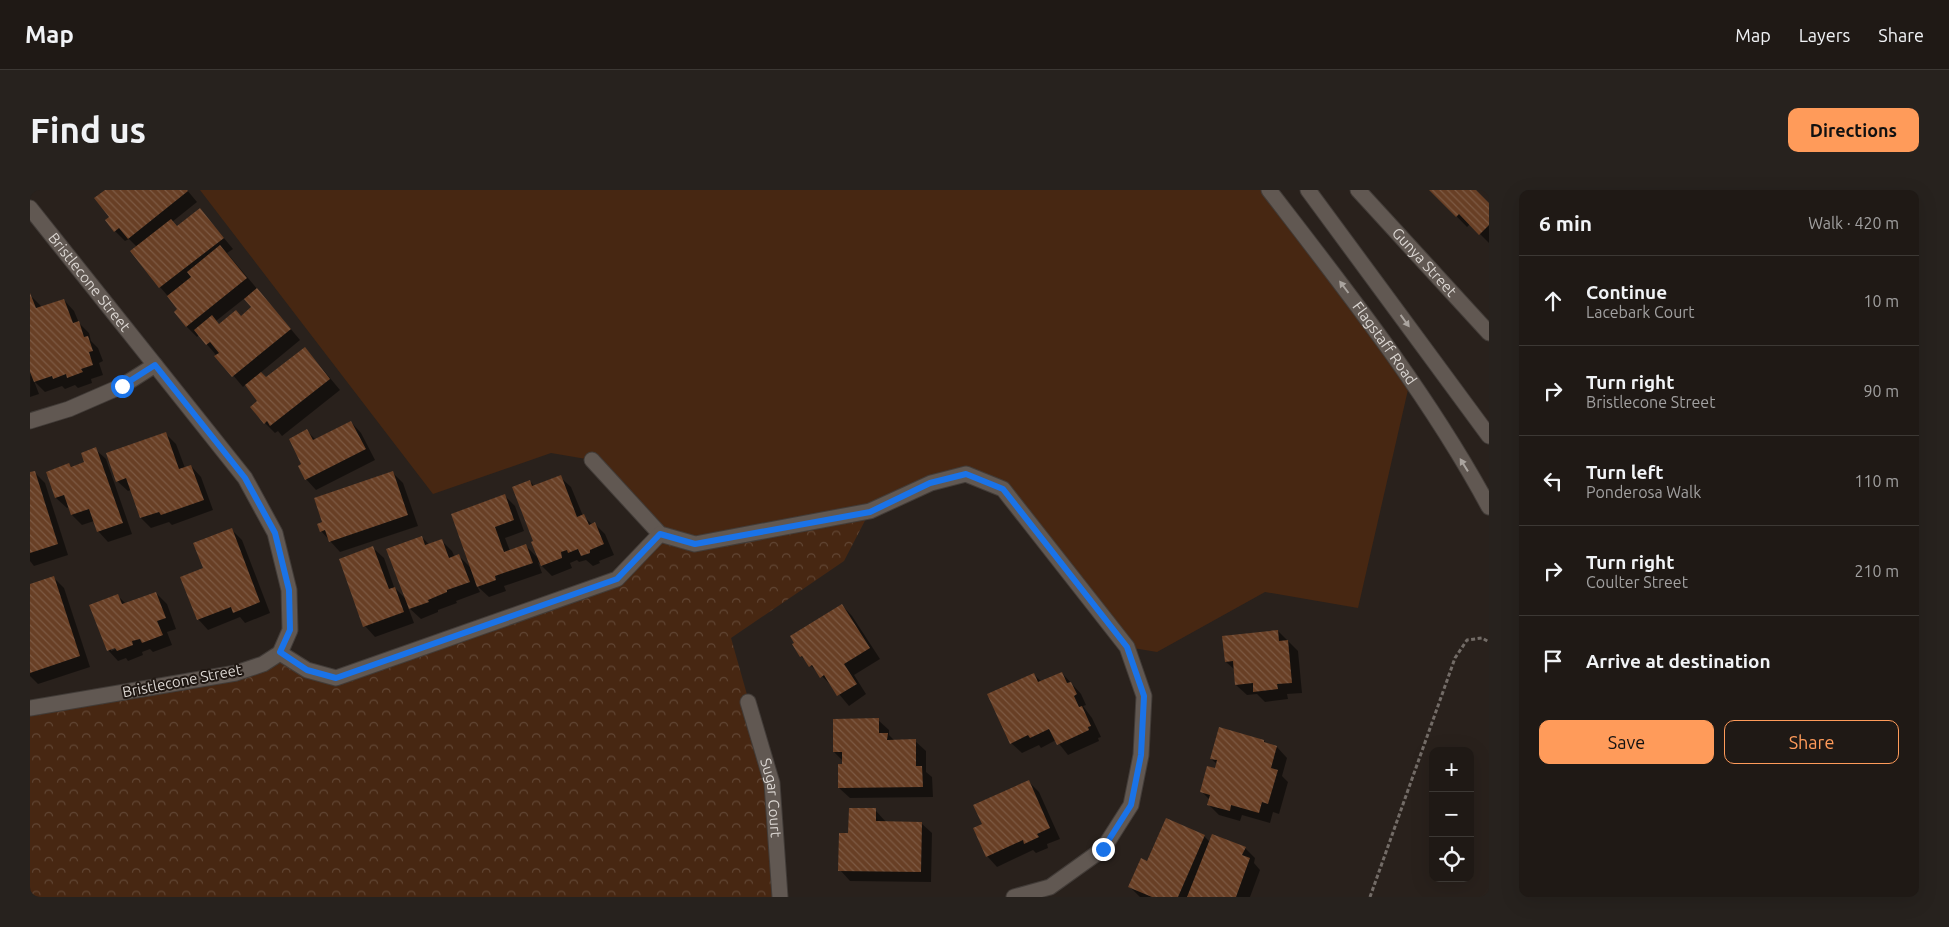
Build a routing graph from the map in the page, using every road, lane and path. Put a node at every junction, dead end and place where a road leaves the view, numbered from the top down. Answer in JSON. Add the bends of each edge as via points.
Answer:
{"nodes":[{"id":1,"x":1270,"y":190,"type":"edge"},
{"id":2,"x":1308,"y":190,"type":"edge"},
{"id":3,"x":1358,"y":190,"type":"edge"},
{"id":4,"x":30,"y":208,"type":"edge"},
{"id":5,"x":1489,"y":333,"type":"edge"},
{"id":6,"x":155,"y":365,"type":"junction"},
{"id":7,"x":30,"y":421,"type":"edge"},
{"id":8,"x":1489,"y":436,"type":"edge"},
{"id":9,"x":592,"y":460,"type":"dead end"},
{"id":10,"x":1489,"y":507,"type":"edge"},
{"id":11,"x":660,"y":534,"type":"junction"},
{"id":12,"x":1489,"y":642,"type":"edge"},
{"id":13,"x":280,"y":652,"type":"junction"},
{"id":14,"x":748,"y":702,"type":"dead end"},
{"id":15,"x":30,"y":708,"type":"edge"},
{"id":16,"x":1052,"y":892,"type":"edge"},
{"id":17,"x":780,"y":897,"type":"edge"},
{"id":18,"x":1014,"y":897,"type":"edge"},
{"id":19,"x":1370,"y":897,"type":"edge"}],
"edges":[{"from":10,"to":1,"type":"street","name":"Flagstaff Road","one_way":true,"via":[[1410,381]]},
{"from":2,"to":8,"type":"street","name":"Flagstaff Road","one_way":true},
{"from":3,"to":5,"type":"street","name":"Gunya Street"},
{"from":4,"to":6,"type":"street","name":"Bristlecone Street"},
{"from":6,"to":7,"type":"street","via":[[122,386],[70,409]]},
{"from":6,"to":13,"type":"street","name":"Bristlecone Street","via":[[245,478],[275,533],[289,590],[290,630]]},
{"from":9,"to":11,"type":"street"},
{"from":11,"to":13,"type":"street","via":[[617,579],[336,678],[307,670]]},
{"from":11,"to":16,"type":"street","via":[[695,544],[870,512],[930,483],[966,474],[1003,489],[1127,647],[1144,696],[1141,755],[1131,805],[1103,849]]},
{"from":12,"to":19,"type":"path","via":[[1482,638],[1467,640],[1455,658]]},
{"from":13,"to":15,"type":"street","name":"Bristlecone Street","via":[[263,664],[236,673]]},
{"from":14,"to":17,"type":"street","name":"Sugar Court","via":[[772,783]]},
{"from":16,"to":18,"type":"street"}]}
